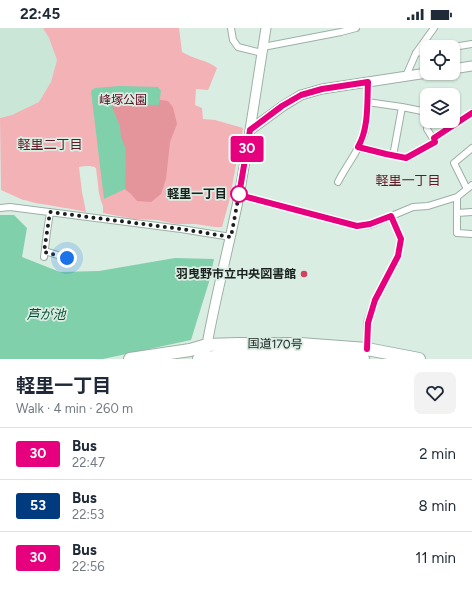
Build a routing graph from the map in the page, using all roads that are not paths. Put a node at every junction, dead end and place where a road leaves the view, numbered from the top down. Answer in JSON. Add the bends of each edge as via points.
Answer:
{"nodes":[{"id":1,"x":231,"y":28,"type":"edge"},
{"id":2,"x":266,"y":28,"type":"edge"},
{"id":3,"x":356,"y":28,"type":"edge"},
{"id":4,"x":433,"y":30,"type":"edge"},
{"id":5,"x":472,"y":44,"type":"edge"},
{"id":6,"x":460,"y":46,"type":"edge"},
{"id":7,"x":262,"y":50,"type":"junction"},
{"id":8,"x":420,"y":52,"type":"edge"},
{"id":9,"x":416,"y":53,"type":"junction"},
{"id":10,"x":472,"y":66,"type":"edge"},
{"id":11,"x":460,"y":68,"type":"edge"},
{"id":12,"x":420,"y":74,"type":"edge"},
{"id":13,"x":406,"y":76,"type":"junction"},
{"id":14,"x":368,"y":82,"type":"junction"},
{"id":15,"x":367,"y":102,"type":"junction"},
{"id":16,"x":402,"y":107,"type":"junction"},
{"id":17,"x":420,"y":111,"type":"edge"},
{"id":18,"x":472,"y":113,"type":"edge"},
{"id":19,"x":427,"y":128,"type":"edge"},
{"id":20,"x":250,"y":130,"type":"junction"},
{"id":21,"x":434,"y":138,"type":"junction"},
{"id":22,"x":358,"y":147,"type":"junction"},
{"id":23,"x":472,"y":148,"type":"edge"},
{"id":24,"x":393,"y":156,"type":"junction"},
{"id":25,"x":338,"y":182,"type":"dead end"},
{"id":26,"x":470,"y":187,"type":"edge"},
{"id":27,"x":239,"y":195,"type":"junction"},
{"id":28,"x":457,"y":197,"type":"junction"},
{"id":29,"x":0,"y":208,"type":"edge"},
{"id":30,"x":50,"y":212,"type":"junction"},
{"id":31,"x":472,"y":212,"type":"edge"},
{"id":32,"x":457,"y":213,"type":"junction"},
{"id":33,"x":391,"y":216,"type":"junction"},
{"id":34,"x":472,"y":234,"type":"edge"},
{"id":35,"x":231,"y":237,"type":"junction"},
{"id":36,"x":67,"y":258,"type":"dead end"},
{"id":37,"x":207,"y":346,"type":"junction"},
{"id":38,"x":365,"y":354,"type":"edge"},
{"id":39,"x":130,"y":359,"type":"edge"},
{"id":40,"x":202,"y":359,"type":"edge"},
{"id":41,"x":419,"y":359,"type":"edge"}],
"edges":[{"from":1,"to":7,"type":"street","via":[[233,40],[238,47]]},
{"from":2,"to":7,"type":"street"},
{"from":3,"to":7,"type":"street"},
{"from":4,"to":9,"type":"street"},
{"from":5,"to":6,"type":"street"},
{"from":7,"to":20,"type":"street"},
{"from":8,"to":9,"type":"street"},
{"from":9,"to":13,"type":"street"},
{"from":10,"to":11,"type":"street"},
{"from":12,"to":13,"type":"street"},
{"from":13,"to":14,"type":"street"},
{"from":14,"to":15,"type":"street"},
{"from":14,"to":20,"type":"street","via":[[301,95]]},
{"from":15,"to":16,"type":"street"},
{"from":15,"to":22,"type":"street","via":[[364,133]]},
{"from":16,"to":17,"type":"street"},
{"from":16,"to":24,"type":"street"},
{"from":18,"to":21,"type":"street"},
{"from":19,"to":21,"type":"street"},
{"from":20,"to":27,"type":"street"},
{"from":21,"to":24,"type":"street","via":[[435,142],[406,158]]},
{"from":22,"to":24,"type":"street"},
{"from":22,"to":25,"type":"street"},
{"from":23,"to":26,"type":"street","via":[[454,163]]},
{"from":26,"to":28,"type":"street"},
{"from":27,"to":33,"type":"street","via":[[357,226]]},
{"from":27,"to":35,"type":"street"},
{"from":28,"to":32,"type":"street"},
{"from":28,"to":33,"type":"street","via":[[428,206],[413,207]]},
{"from":29,"to":30,"type":"street"},
{"from":30,"to":35,"type":"street"},
{"from":30,"to":36,"type":"street","via":[[44,254]]},
{"from":31,"to":32,"type":"street"},
{"from":32,"to":34,"type":"street","via":[[457,233]]},
{"from":33,"to":38,"type":"street","via":[[401,239],[398,256],[375,300],[368,323]]},
{"from":35,"to":37,"type":"street"},
{"from":37,"to":38,"type":"highway","name":"国道170号","via":[[300,344]]},
{"from":37,"to":39,"type":"highway","name":"国道170号"},
{"from":37,"to":40,"type":"street"},
{"from":38,"to":40,"type":"highway","name":"国道170号","via":[[237,354]]},
{"from":38,"to":41,"type":"highway","name":"国道170号"}]}
